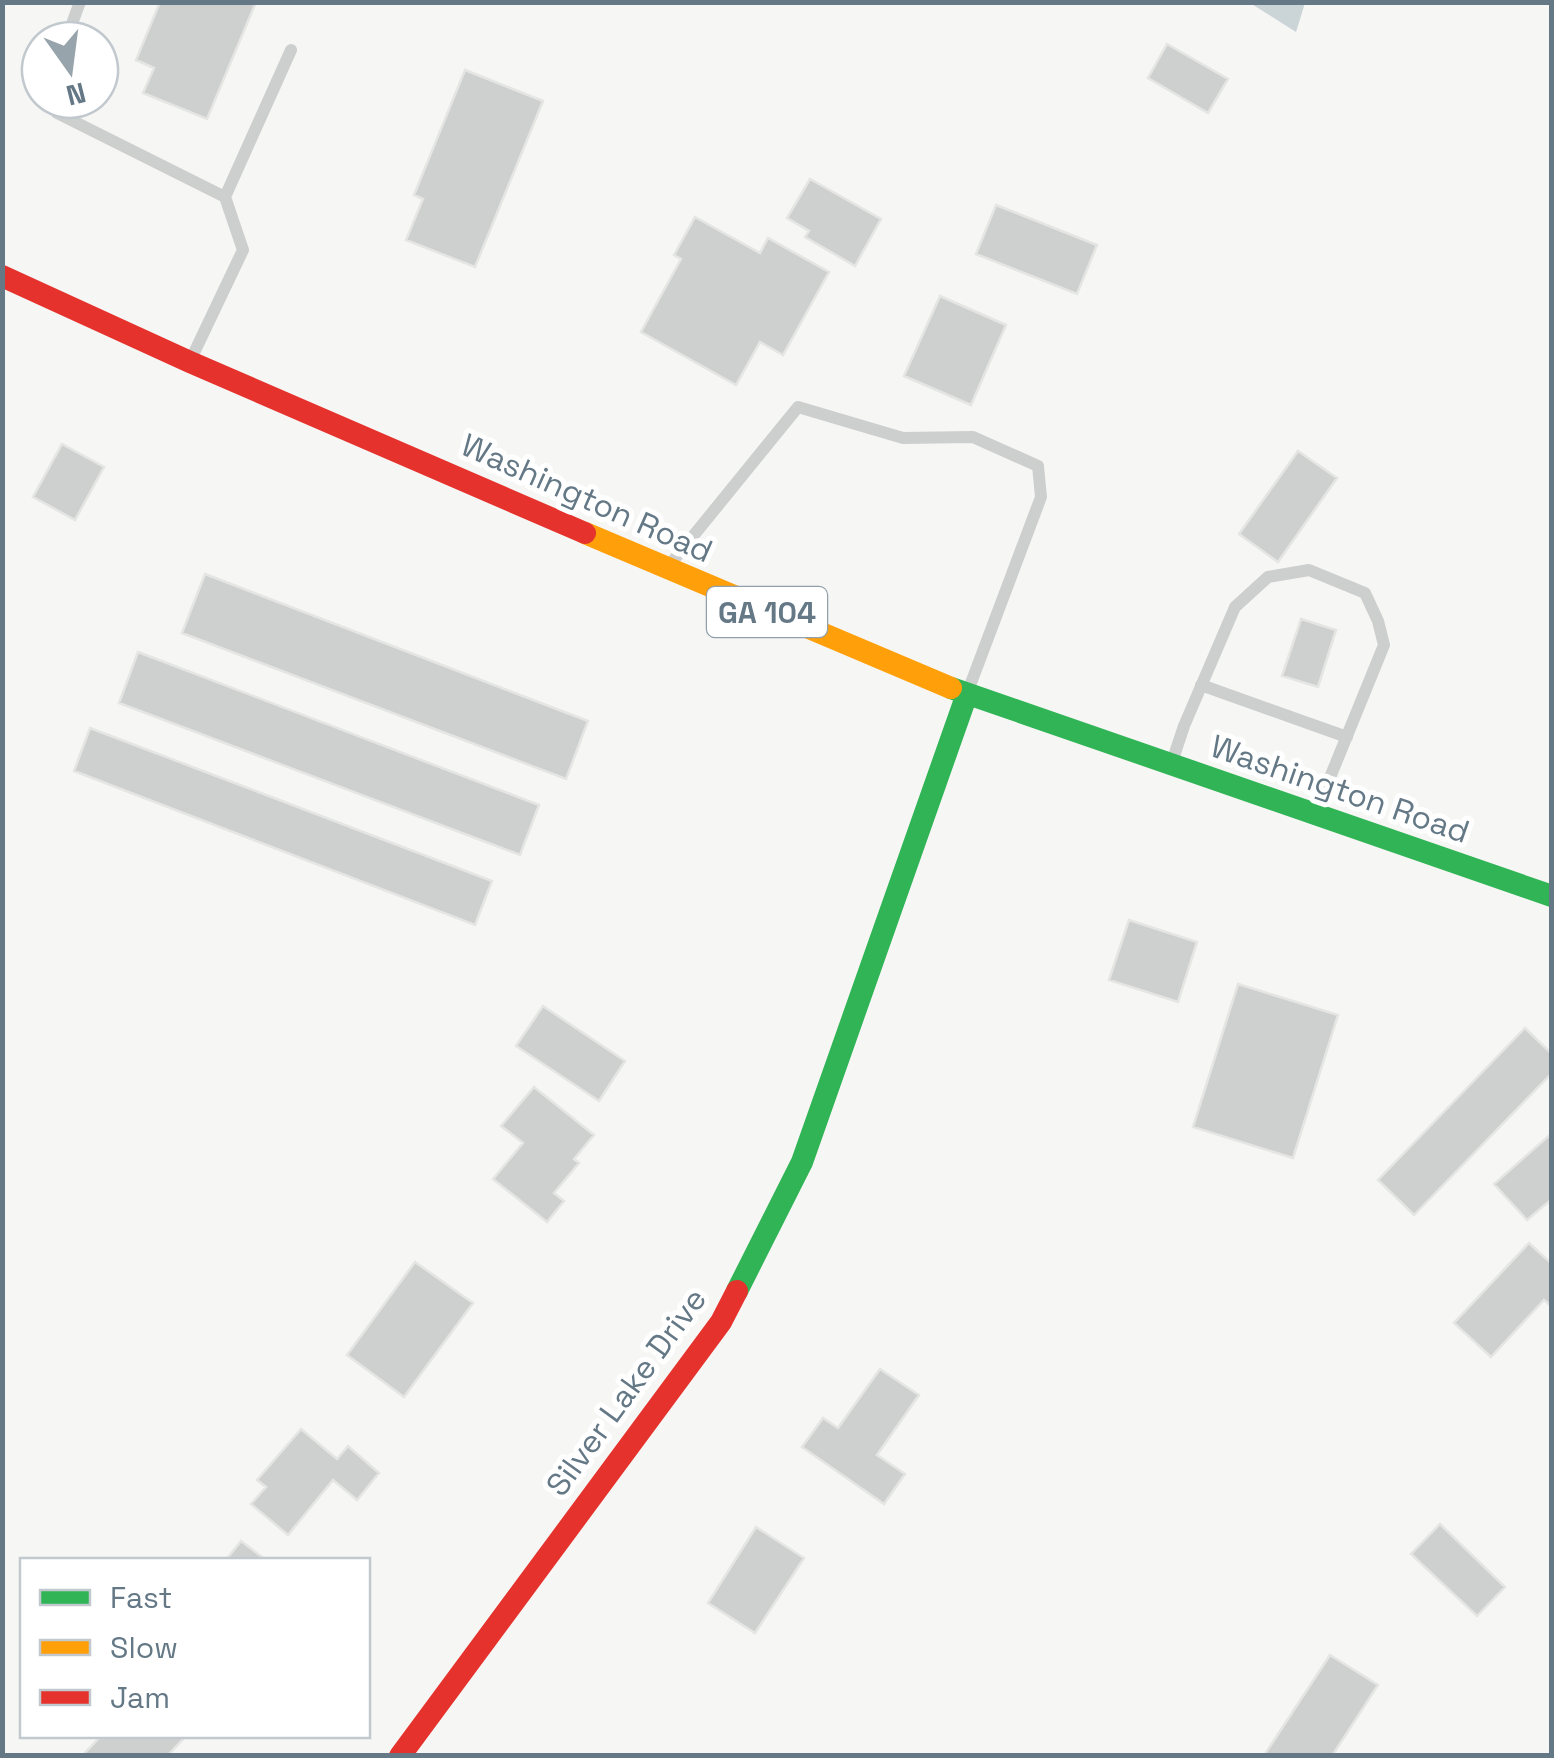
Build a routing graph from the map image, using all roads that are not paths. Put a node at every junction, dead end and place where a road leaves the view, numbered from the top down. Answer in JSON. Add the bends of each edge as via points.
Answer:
{"nodes":[{"id":1,"x":291,"y":50,"type":"dead end"},
{"id":2,"x":71,"y":120,"type":"edge"},
{"id":3,"x":224,"y":197,"type":"junction"},
{"id":4,"x":2,"y":276,"type":"edge"},
{"id":5,"x":190,"y":362,"type":"junction"},
{"id":6,"x":667,"y":568,"type":"junction"},
{"id":7,"x":1201,"y":685,"type":"junction"},
{"id":8,"x":968,"y":694,"type":"junction"},
{"id":9,"x":1347,"y":737,"type":"junction"},
{"id":10,"x":1172,"y":765,"type":"junction"},
{"id":11,"x":1315,"y":814,"type":"junction"},
{"id":12,"x":1552,"y":896,"type":"edge"},
{"id":13,"x":400,"y":1756,"type":"edge"}],
"edges":[{"from":1,"to":3,"type":"lane"},
{"from":2,"to":3,"type":"lane"},
{"from":3,"to":5,"type":"lane","via":[[243,250]]},
{"from":4,"to":5,"type":"main road","name":"Washington Road","number":"GA 104"},
{"from":5,"to":6,"type":"main road","name":"Washington Road","number":"GA 104"},
{"from":6,"to":8,"type":"main road","name":"Washington Road","number":"GA 104"},
{"from":6,"to":8,"type":"lane","via":[[798,407],[903,438],[973,436],[1038,466],[1041,497]]},
{"from":7,"to":9,"type":"lane"},
{"from":7,"to":9,"type":"lane","via":[[1235,606],[1268,578],[1309,570],[1365,593],[1384,645]]},
{"from":7,"to":10,"type":"lane"},
{"from":8,"to":10,"type":"main road","name":"Washington Road","number":"GA 104"},
{"from":8,"to":13,"type":"main road","name":"Silver Lake Drive","via":[[802,1162],[721,1322]]},
{"from":9,"to":11,"type":"lane"},
{"from":10,"to":11,"type":"main road","name":"Washington Road","number":"GA 104"},
{"from":11,"to":12,"type":"main road","name":"Washington Road","number":"GA 104"}]}
